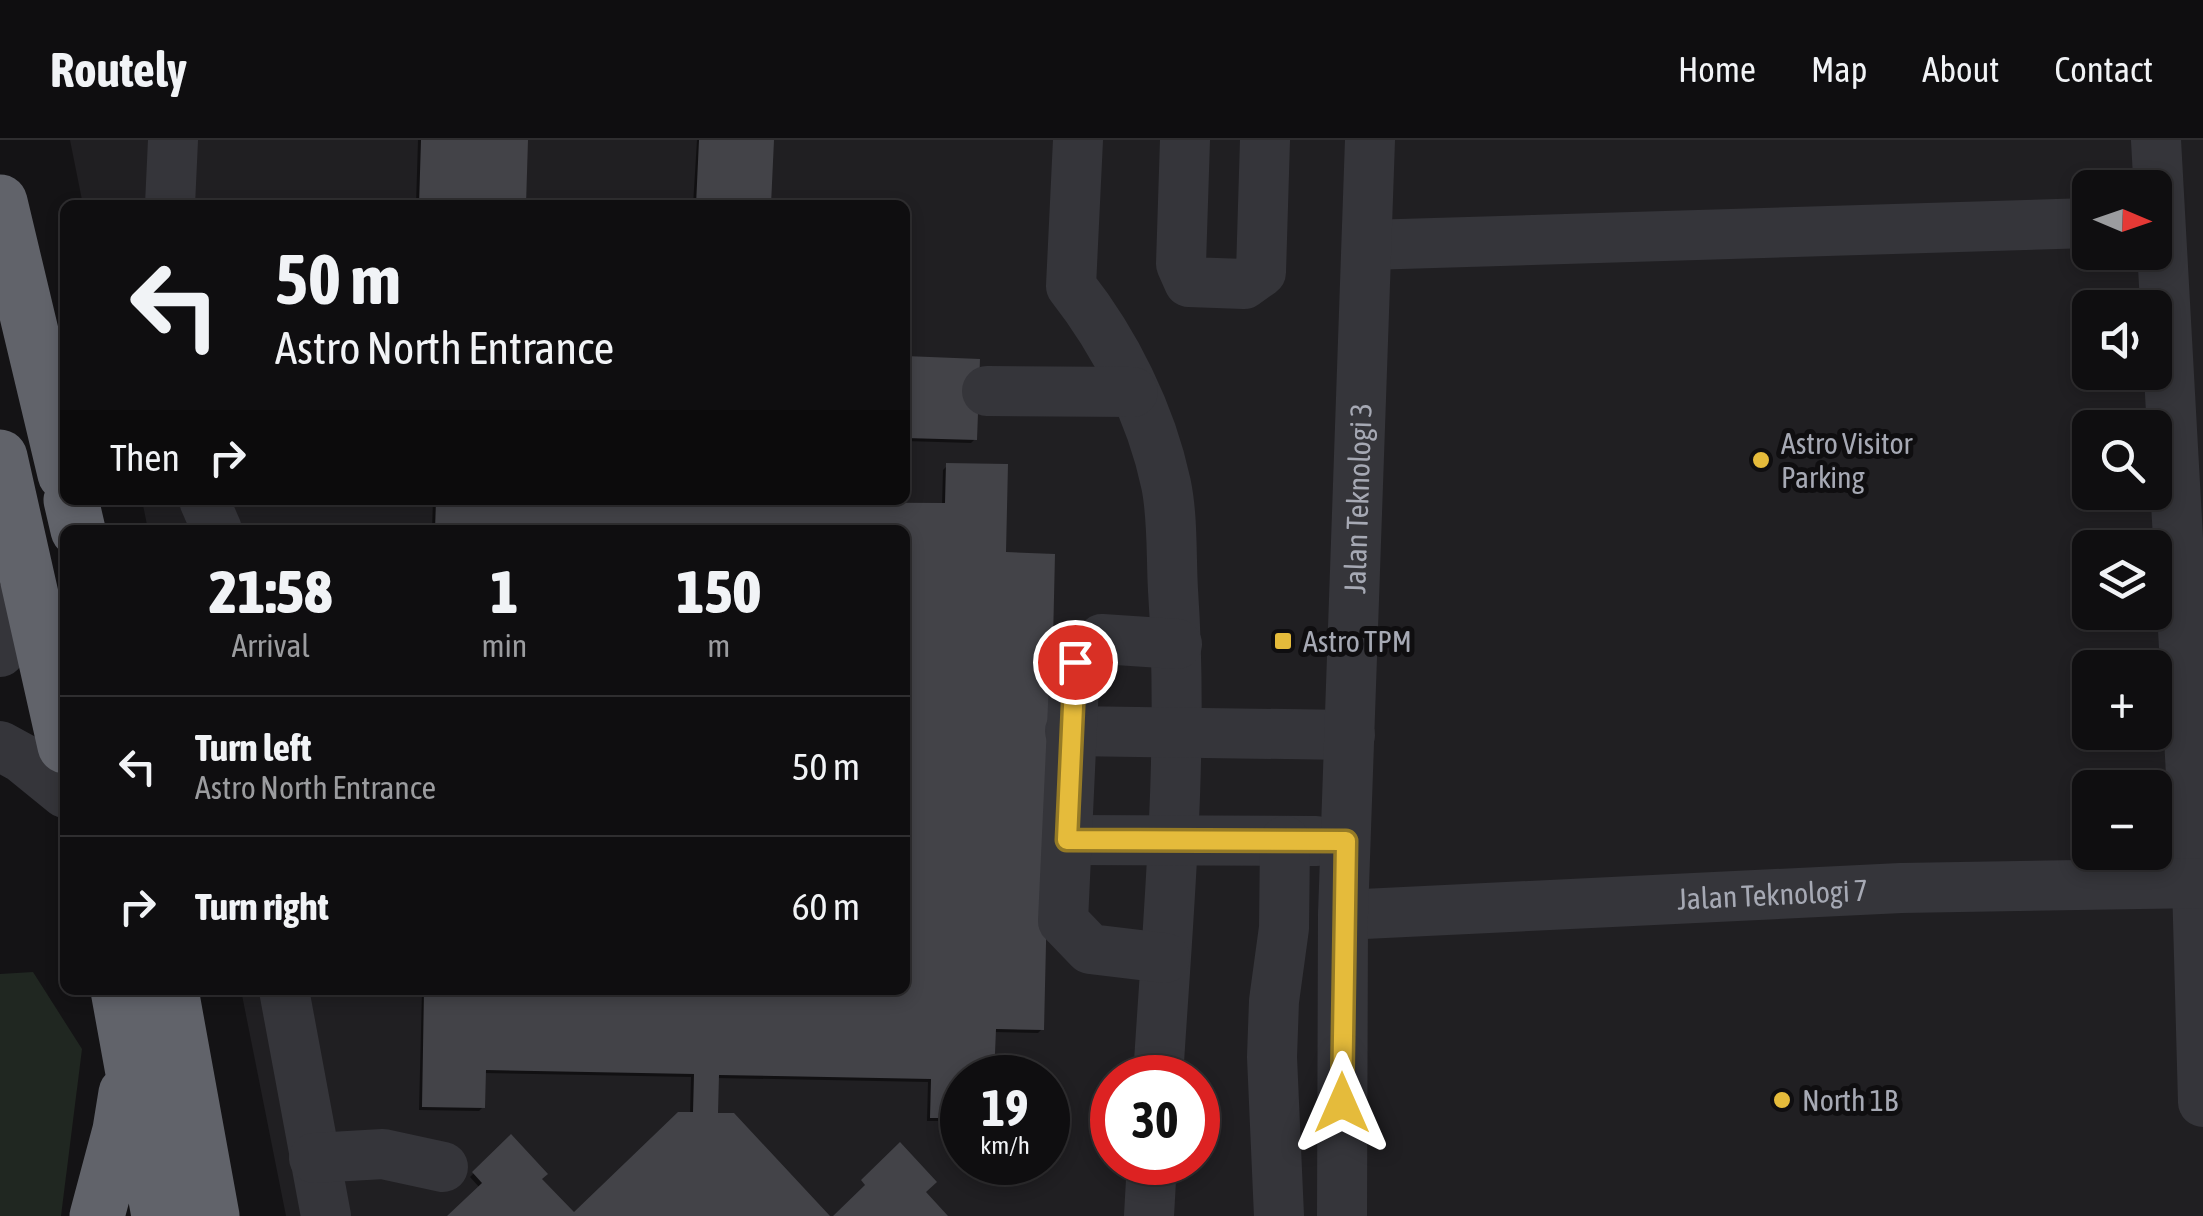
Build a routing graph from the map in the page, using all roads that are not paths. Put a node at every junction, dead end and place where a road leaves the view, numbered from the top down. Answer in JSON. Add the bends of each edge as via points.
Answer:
{"nodes":[{"id":1,"x":173,"y":140,"type":"edge"},
{"id":2,"x":1078,"y":140,"type":"edge"},
{"id":3,"x":1185,"y":140,"type":"edge"},
{"id":4,"x":1265,"y":140,"type":"edge"},
{"id":5,"x":1370,"y":140,"type":"edge"},
{"id":6,"x":2156,"y":140,"type":"edge"},
{"id":7,"x":170,"y":200,"type":"edge"},
{"id":8,"x":0,"y":202,"type":"edge"},
{"id":9,"x":2173,"y":222,"type":"edge"},
{"id":10,"x":2072,"y":224,"type":"edge"},
{"id":11,"x":1367,"y":245,"type":"junction"},
{"id":12,"x":988,"y":391,"type":"dead end"},
{"id":13,"x":1133,"y":392,"type":"junction"},
{"id":14,"x":60,"y":453,"type":"edge"},
{"id":15,"x":0,"y":457,"type":"edge"},
{"id":16,"x":28,"y":583,"type":"junction"},
{"id":17,"x":1176,"y":644,"type":"junction"},
{"id":18,"x":0,"y":652,"type":"edge"},
{"id":19,"x":60,"y":724,"type":"edge"},
{"id":20,"x":1070,"y":731,"type":"junction"},
{"id":21,"x":1176,"y":733,"type":"junction"},
{"id":22,"x":1350,"y":735,"type":"junction"},
{"id":23,"x":0,"y":746,"type":"edge"},
{"id":24,"x":60,"y":789,"type":"edge"},
{"id":25,"x":1067,"y":840,"type":"junction"},
{"id":26,"x":1174,"y":841,"type":"junction"},
{"id":27,"x":1346,"y":841,"type":"junction"},
{"id":28,"x":1285,"y":842,"type":"junction"},
{"id":29,"x":2200,"y":883,"type":"edge"},
{"id":30,"x":1344,"y":915,"type":"junction"},
{"id":31,"x":1165,"y":958,"type":"junction"},
{"id":32,"x":119,"y":995,"type":"edge"},
{"id":33,"x":172,"y":995,"type":"edge"},
{"id":34,"x":285,"y":995,"type":"edge"},
{"id":35,"x":131,"y":1054,"type":"junction"},
{"id":36,"x":1159,"y":1055,"type":"edge"},
{"id":37,"x":2203,"y":1102,"type":"edge"},
{"id":38,"x":314,"y":1158,"type":"junction"},
{"id":39,"x":444,"y":1167,"type":"dead end"},
{"id":40,"x":1151,"y":1185,"type":"edge"},
{"id":41,"x":97,"y":1216,"type":"edge"},
{"id":42,"x":158,"y":1216,"type":"edge"},
{"id":43,"x":212,"y":1216,"type":"edge"},
{"id":44,"x":326,"y":1216,"type":"edge"},
{"id":45,"x":1149,"y":1216,"type":"edge"},
{"id":46,"x":1279,"y":1216,"type":"edge"},
{"id":47,"x":1342,"y":1216,"type":"edge"}],
"edges":[{"from":1,"to":7,"type":"street"},
{"from":2,"to":13,"type":"street","via":[[1071,286],[1098,322]]},
{"from":3,"to":4,"type":"street","via":[[1181,264],[1189,282],[1244,284],[1260,272]]},
{"from":5,"to":11,"type":"street","name":"Jalan Teknologi 3"},
{"from":6,"to":9,"type":"street"},
{"from":8,"to":14,"type":"highway"},
{"from":9,"to":29,"type":"street"},
{"from":10,"to":11,"type":"street"},
{"from":11,"to":22,"type":"street","name":"Jalan Teknologi 3"},
{"from":12,"to":13,"type":"street"},
{"from":13,"to":17,"type":"street","via":[[1166,486]]},
{"from":15,"to":16,"type":"highway"},
{"from":16,"to":18,"type":"street"},
{"from":16,"to":19,"type":"highway"},
{"from":17,"to":20,"type":"street","via":[[1102,639],[1075,662]]},
{"from":17,"to":21,"type":"street"},
{"from":20,"to":21,"type":"street"},
{"from":20,"to":25,"type":"street"},
{"from":21,"to":22,"type":"street"},
{"from":21,"to":26,"type":"street"},
{"from":22,"to":27,"type":"street","name":"Jalan Teknologi 3"},
{"from":23,"to":24,"type":"street"},
{"from":25,"to":26,"type":"street"},
{"from":25,"to":31,"type":"street","via":[[1063,921],[1090,949]]},
{"from":26,"to":28,"type":"street"},
{"from":26,"to":31,"type":"street"},
{"from":27,"to":28,"type":"street"},
{"from":27,"to":30,"type":"street","name":"Jalan Teknologi 3"},
{"from":28,"to":46,"type":"street","via":[[1272,1057]]},
{"from":29,"to":30,"type":"street","name":"Jalan Teknologi 7","via":[[1900,888]]},
{"from":29,"to":37,"type":"street"},
{"from":30,"to":47,"type":"street","name":"Jalan Teknologi 3"},
{"from":31,"to":36,"type":"street"},
{"from":32,"to":35,"type":"highway"},
{"from":33,"to":43,"type":"highway"},
{"from":34,"to":38,"type":"street"},
{"from":35,"to":41,"type":"highway"},
{"from":35,"to":42,"type":"highway"},
{"from":38,"to":39,"type":"street","via":[[383,1154]]},
{"from":38,"to":44,"type":"street"},
{"from":40,"to":45,"type":"street"}]}
